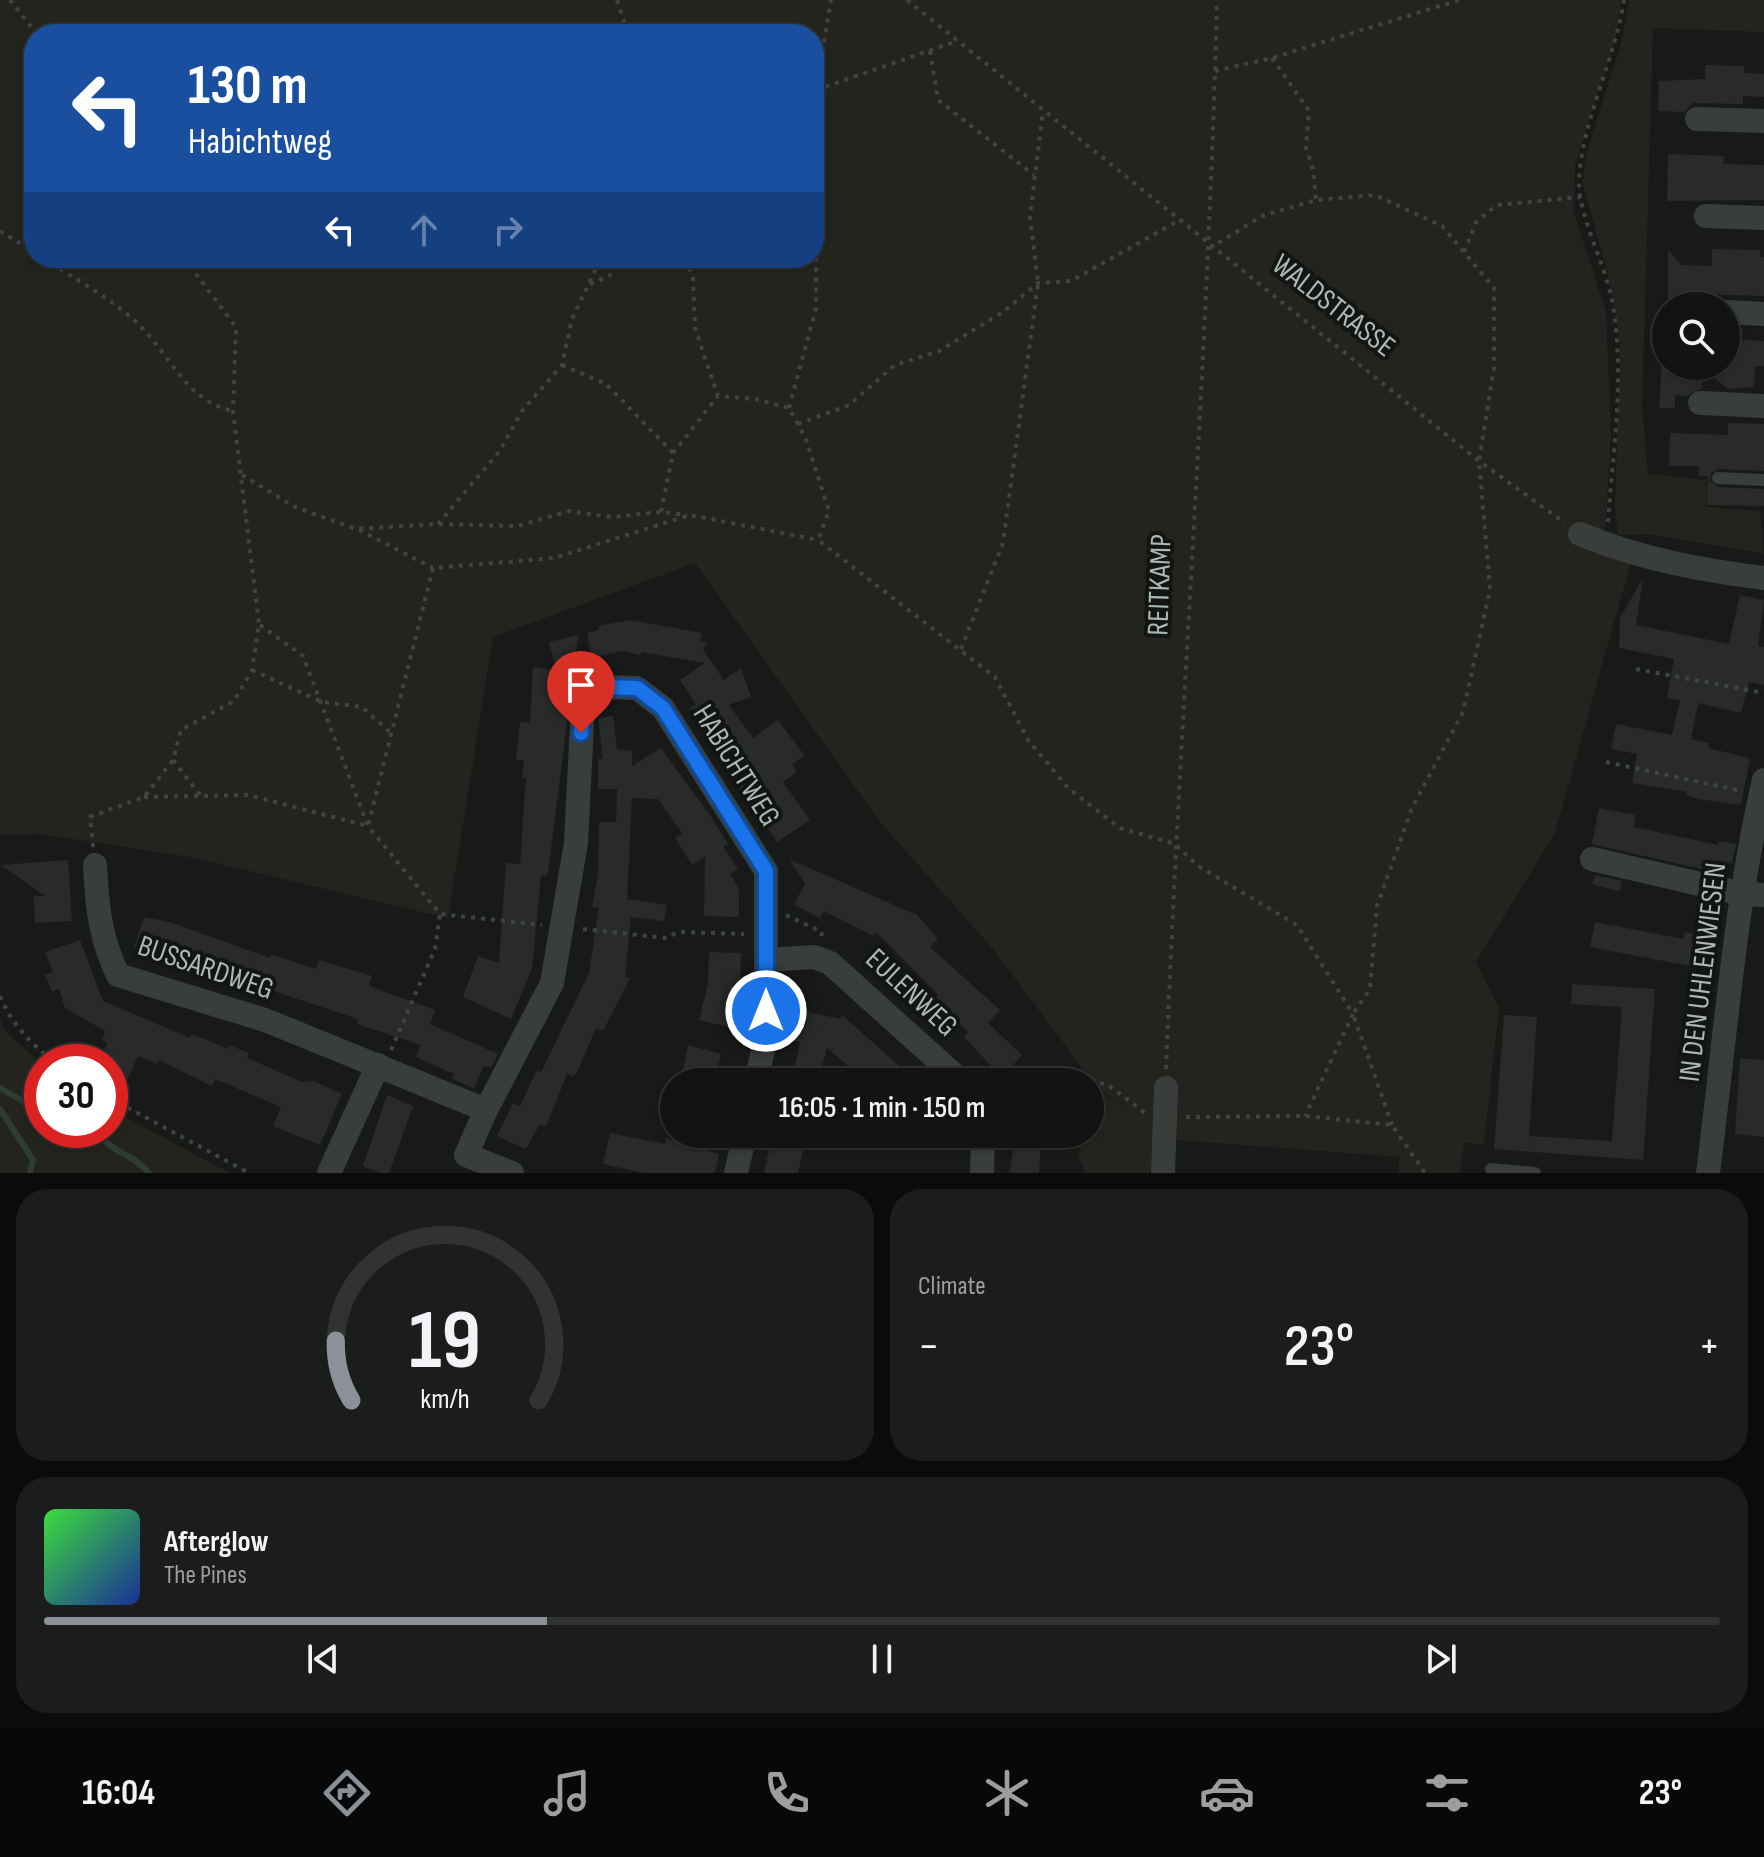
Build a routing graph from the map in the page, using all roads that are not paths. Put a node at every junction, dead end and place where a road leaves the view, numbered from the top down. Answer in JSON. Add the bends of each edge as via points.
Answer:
{"nodes":[{"id":1,"x":1697,"y":119,"type":"dead end"},
{"id":2,"x":1764,"y":121,"type":"edge"},
{"id":3,"x":1706,"y":216,"type":"dead end"},
{"id":4,"x":1764,"y":218,"type":"edge"},
{"id":5,"x":1740,"y":313,"type":"edge"},
{"id":6,"x":1764,"y":314,"type":"edge"},
{"id":7,"x":1700,"y":403,"type":"dead end"},
{"id":8,"x":1764,"y":406,"type":"edge"},
{"id":9,"x":1718,"y":478,"type":"dead end"},
{"id":10,"x":1764,"y":480,"type":"edge"},
{"id":11,"x":1580,"y":534,"type":"road end"},
{"id":12,"x":1764,"y":578,"type":"edge"},
{"id":13,"x":1762,"y":788,"type":"edge"},
{"id":14,"x":1592,"y":859,"type":"dead end"},
{"id":15,"x":95,"y":865,"type":"road end"},
{"id":16,"x":1754,"y":894,"type":"edge"},
{"id":17,"x":766,"y":960,"type":"junction"},
{"id":18,"x":378,"y":1065,"type":"junction"},
{"id":19,"x":759,"y":1068,"type":"edge"},
{"id":20,"x":947,"y":1068,"type":"edge"},
{"id":21,"x":1166,"y":1088,"type":"road end"},
{"id":22,"x":486,"y":1110,"type":"junction"},
{"id":23,"x":742,"y":1148,"type":"edge"},
{"id":24,"x":983,"y":1148,"type":"edge"},
{"id":25,"x":1491,"y":1169,"type":"dead end"},
{"id":26,"x":329,"y":1173,"type":"edge"},
{"id":27,"x":512,"y":1173,"type":"edge"},
{"id":28,"x":736,"y":1173,"type":"edge"},
{"id":29,"x":982,"y":1173,"type":"edge"},
{"id":30,"x":1163,"y":1173,"type":"edge"},
{"id":31,"x":1535,"y":1173,"type":"edge"},
{"id":32,"x":1708,"y":1173,"type":"edge"}],
"edges":[{"from":1,"to":2,"type":"street"},
{"from":3,"to":4,"type":"street"},
{"from":5,"to":6,"type":"street"},
{"from":7,"to":8,"type":"street"},
{"from":9,"to":10,"type":"lane"},
{"from":11,"to":12,"type":"street","via":[[1696,570]]},
{"from":13,"to":16,"type":"street","name":"IN DEN UHLENWIESEN"},
{"from":14,"to":16,"type":"street"},
{"from":15,"to":18,"type":"street","name":"BUSSARDWEG","via":[[98,921],[118,975],[265,1020]]},
{"from":16,"to":32,"type":"street","name":"IN DEN UHLENWIESEN"},
{"from":17,"to":19,"type":"street","name":"HABICHTWEG","via":[[766,1036]]},
{"from":17,"to":20,"type":"street","name":"EULENWEG","via":[[818,958],[845,973]]},
{"from":17,"to":22,"type":"street","name":"HABICHTWEG","via":[[766,871],[663,708],[637,688],[603,687],[583,704],[576,843],[552,983]]},
{"from":18,"to":22,"type":"street","name":"BUSSARDWEG"},
{"from":18,"to":26,"type":"street"},
{"from":21,"to":30,"type":"street"},
{"from":22,"to":27,"type":"street","via":[[466,1155]]},
{"from":23,"to":28,"type":"street"},
{"from":24,"to":29,"type":"street"},
{"from":25,"to":31,"type":"lane"}]}
